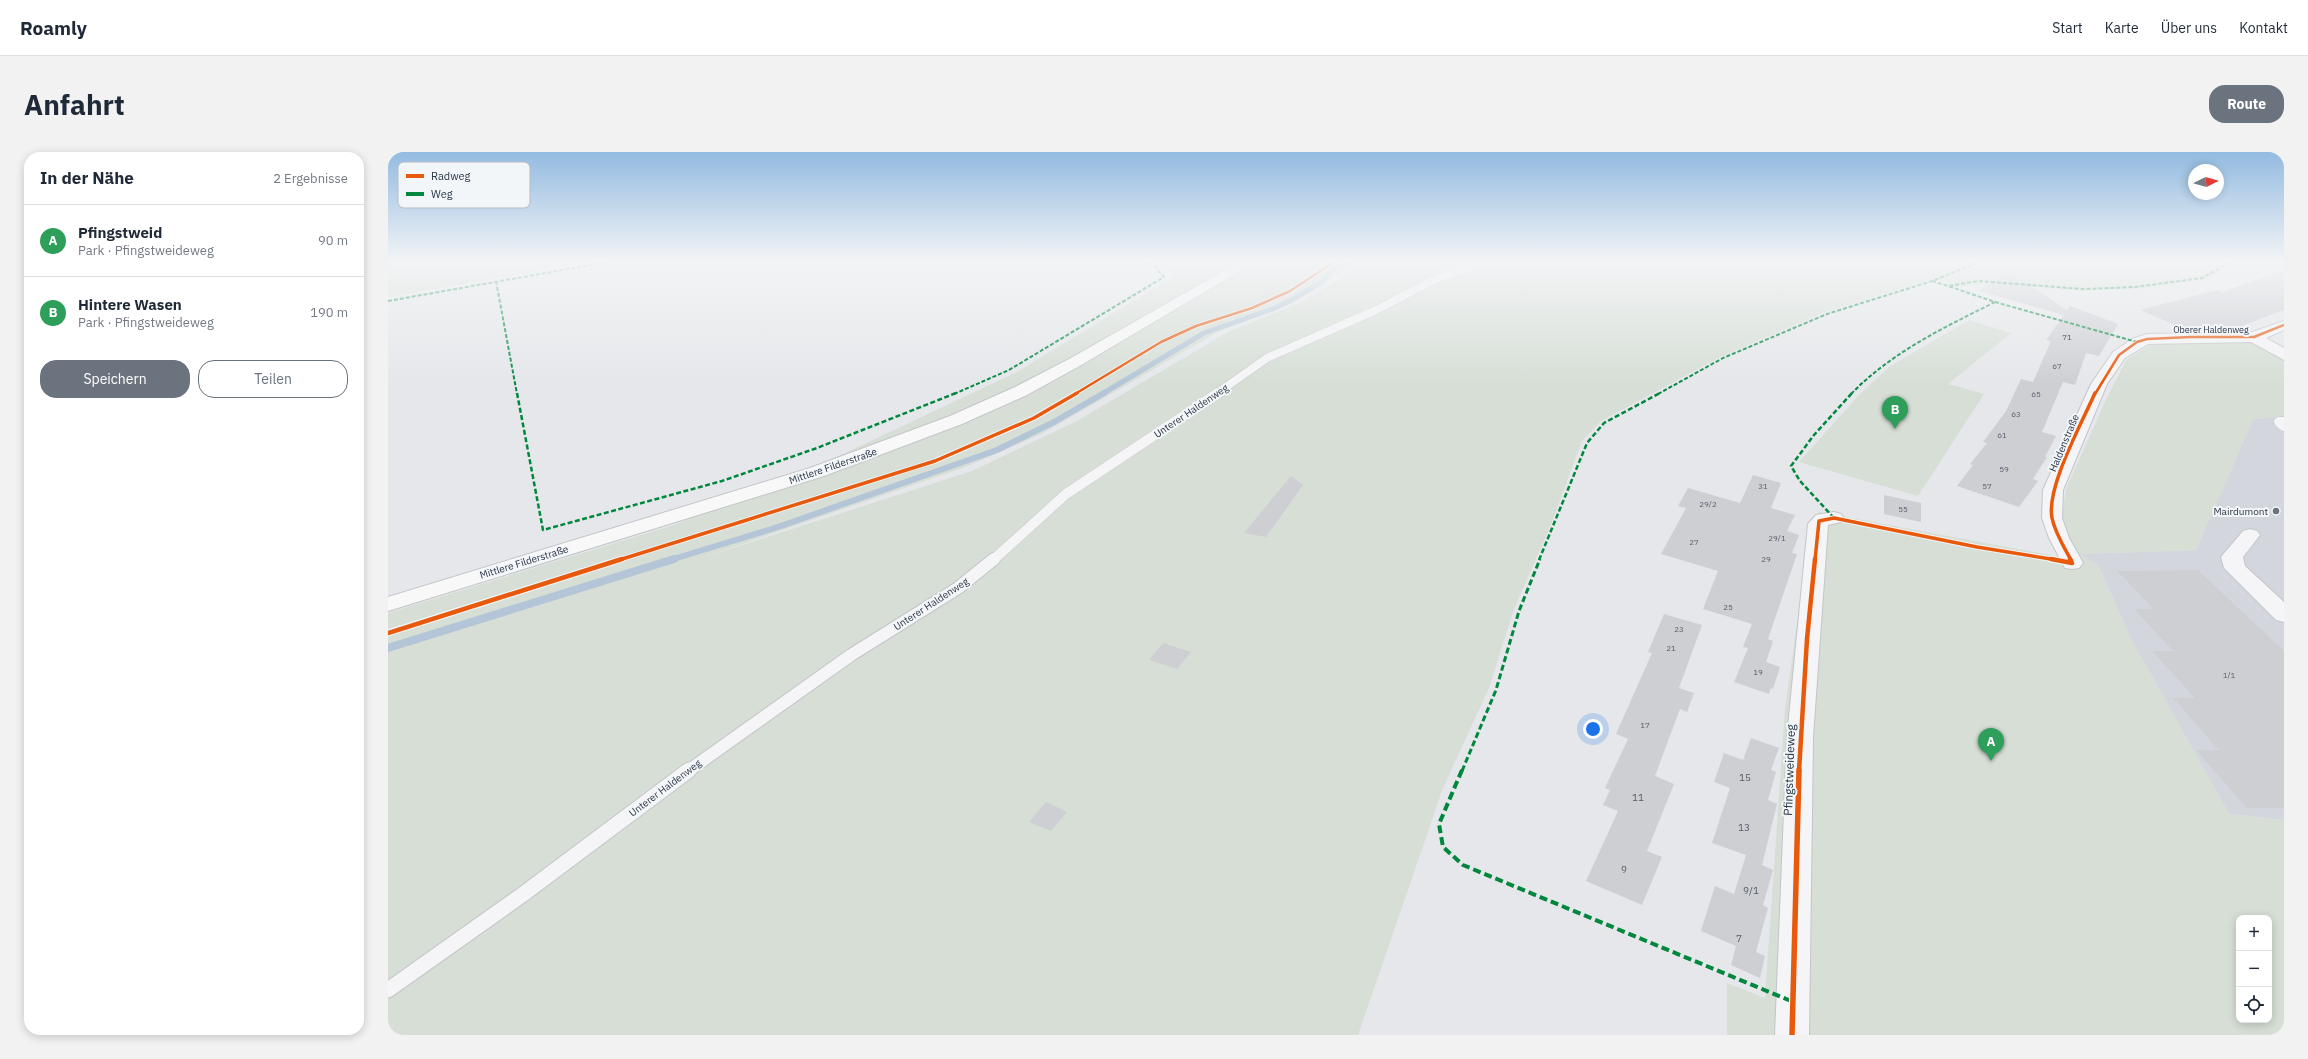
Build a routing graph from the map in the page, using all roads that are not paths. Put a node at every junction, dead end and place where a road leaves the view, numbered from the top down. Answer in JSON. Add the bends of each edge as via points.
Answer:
{"nodes":[{"id":1,"x":1179,"y":302,"type":"edge"},
{"id":2,"x":1392,"y":302,"type":"edge"},
{"id":3,"x":2284,"y":325,"type":"edge"},
{"id":4,"x":2254,"y":337,"type":"junction"},
{"id":5,"x":2137,"y":342,"type":"joint"},
{"id":6,"x":2284,"y":355,"type":"edge"},
{"id":7,"x":2284,"y":422,"type":"edge"},
{"id":8,"x":2284,"y":426,"type":"edge"},
{"id":9,"x":1834,"y":518,"type":"dead end"},
{"id":10,"x":2250,"y":535,"type":"dead end"},
{"id":11,"x":2072,"y":563,"type":"dead end"},
{"id":12,"x":388,"y":604,"type":"edge"},
{"id":13,"x":2284,"y":615,"type":"edge"},
{"id":14,"x":388,"y":990,"type":"edge"},
{"id":15,"x":1792,"y":1035,"type":"edge"}],
"edges":[{"from":1,"to":12,"type":"main road","name":"Mittlere Filderstraße","via":[[1077,361],[948,423],[817,472]]},
{"from":2,"to":14,"type":"lane","name":"Unterer Haldenweg","via":[[1267,358],[1213,397],[1066,494],[1009,548],[958,588],[851,654]]},
{"from":3,"to":4,"type":"street","name":"Oberer Haldenweg"},
{"from":4,"to":5,"type":"street","name":"Oberer Haldenweg","via":[[2174,337]]},
{"from":4,"to":6,"type":"street"},
{"from":5,"to":11,"type":"street","name":"Haldenstraße","via":[[2119,355],[2099,384],[2053,490],[2052,518]]},
{"from":7,"to":8,"type":"lane","via":[[2279,422]]},
{"from":9,"to":15,"type":"street","name":"Pfingstweideweg","via":[[1823,519],[1818,524],[1807,639],[1800,737]]},
{"from":10,"to":13,"type":"street","via":[[2232,557],[2235,568]]}]}
